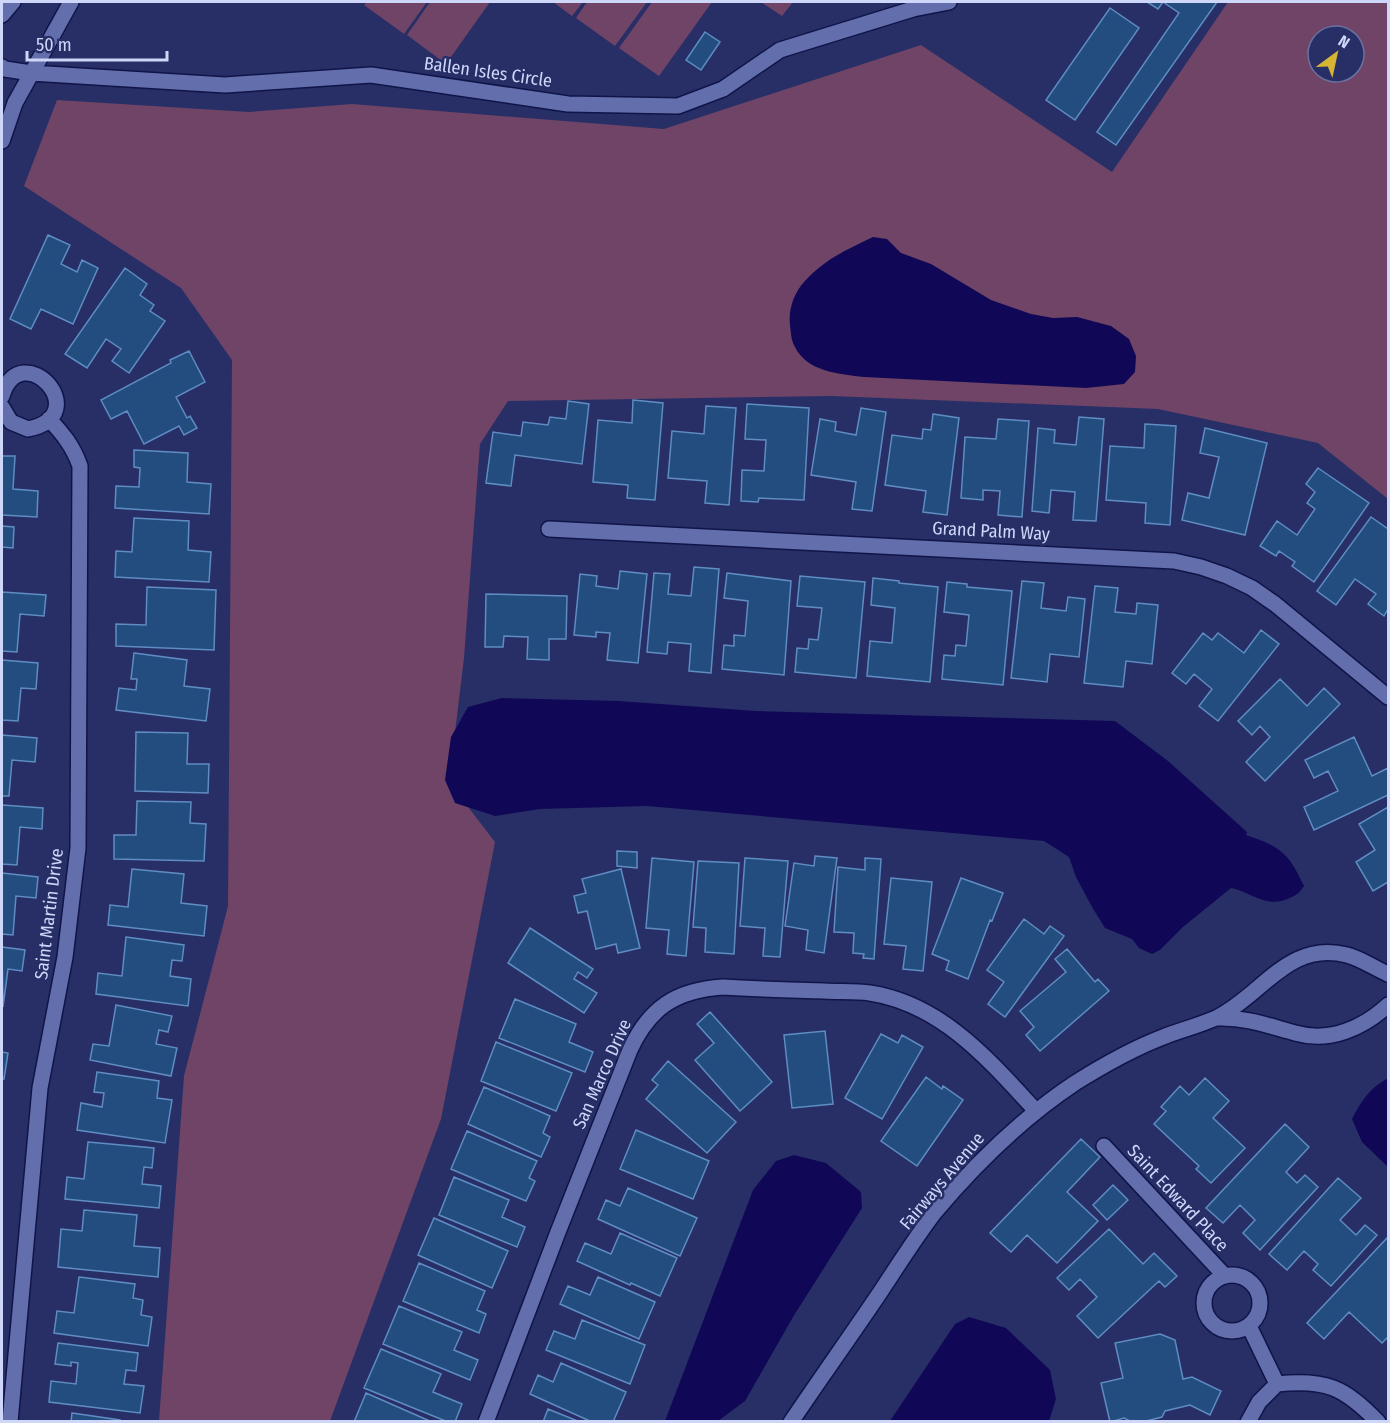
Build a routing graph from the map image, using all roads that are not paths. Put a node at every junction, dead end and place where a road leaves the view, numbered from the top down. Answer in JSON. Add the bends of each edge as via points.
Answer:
{"nodes":[{"id":1,"x":13,"y":2,"type":"edge"},
{"id":2,"x":71,"y":2,"type":"edge"},
{"id":3,"x":949,"y":2,"type":"edge"},
{"id":4,"x":2,"y":15,"type":"edge"},
{"id":5,"x":2,"y":67,"type":"edge"},
{"id":6,"x":31,"y":73,"type":"junction"},
{"id":7,"x":2,"y":141,"type":"edge"},
{"id":8,"x":2,"y":396,"type":"edge"},
{"id":9,"x":2,"y":407,"type":"edge"},
{"id":10,"x":49,"y":419,"type":"junction"},
{"id":11,"x":549,"y":529,"type":"dead end"},
{"id":12,"x":1389,"y":697,"type":"edge"},
{"id":13,"x":1389,"y":974,"type":"edge"},
{"id":14,"x":1389,"y":1005,"type":"edge"},
{"id":15,"x":1215,"y":1018,"type":"junction"},
{"id":16,"x":1036,"y":1111,"type":"junction"},
{"id":17,"x":1104,"y":1146,"type":"dead end"},
{"id":18,"x":1224,"y":1275,"type":"junction"},
{"id":19,"x":1249,"y":1326,"type":"junction"},
{"id":20,"x":1277,"y":1384,"type":"junction"},
{"id":21,"x":10,"y":1422,"type":"edge"},
{"id":22,"x":486,"y":1422,"type":"edge"},
{"id":23,"x":791,"y":1422,"type":"edge"},
{"id":24,"x":1248,"y":1422,"type":"edge"},
{"id":25,"x":1378,"y":1422,"type":"edge"}],
"edges":[{"from":1,"to":4,"type":"street"},
{"from":2,"to":6,"type":"street"},
{"from":3,"to":6,"type":"street","name":"Ballen Isles Circle","via":[[913,9],[780,50],[723,89],[678,106],[568,104],[371,75],[225,86]]},
{"from":5,"to":6,"type":"street","name":"Ballen Isles Circle"},
{"from":6,"to":7,"type":"street"},
{"from":8,"to":10,"type":"street","via":[[9,381],[17,376],[25,373],[43,377],[56,399]]},
{"from":9,"to":10,"type":"street","via":[[19,427],[38,427]]},
{"from":10,"to":21,"type":"street","name":"Saint Martin Drive","via":[[75,450],[80,466],[78,848],[65,957],[40,1088]]},
{"from":11,"to":12,"type":"street","name":"Grand Palm Way","via":[[1146,558],[1183,563],[1252,588]]},
{"from":13,"to":15,"type":"street","name":"Fairways Avenue","via":[[1346,954],[1308,955],[1288,963],[1247,998]]},
{"from":14,"to":15,"type":"street","name":"Fairways Avenue","via":[[1360,1026],[1318,1036],[1297,1034],[1266,1023]]},
{"from":15,"to":16,"type":"street","name":"Fairways Avenue","via":[[1117,1059]]},
{"from":16,"to":22,"type":"street","name":"San Marco Drive","via":[[958,1032],[901,1002],[870,993],[723,987],[702,988],[665,1003],[638,1032],[630,1050]]},
{"from":16,"to":23,"type":"street","name":"Fairways Avenue","via":[[971,1170],[934,1214]]},
{"from":17,"to":18,"type":"street","name":"Saint Edward Place"},
{"from":18,"to":19,"type":"street","name":"Saint Edward Place","via":[[1244,1277],[1258,1291],[1260,1310]]},
{"from":18,"to":19,"type":"street","name":"Saint Edward Place","via":[[1208,1287],[1205,1312],[1209,1320],[1224,1330],[1233,1332]]},
{"from":19,"to":20,"type":"street"},
{"from":20,"to":24,"type":"street","via":[[1259,1402]]},
{"from":20,"to":25,"type":"street","via":[[1300,1381],[1341,1390],[1356,1399]]}]}
